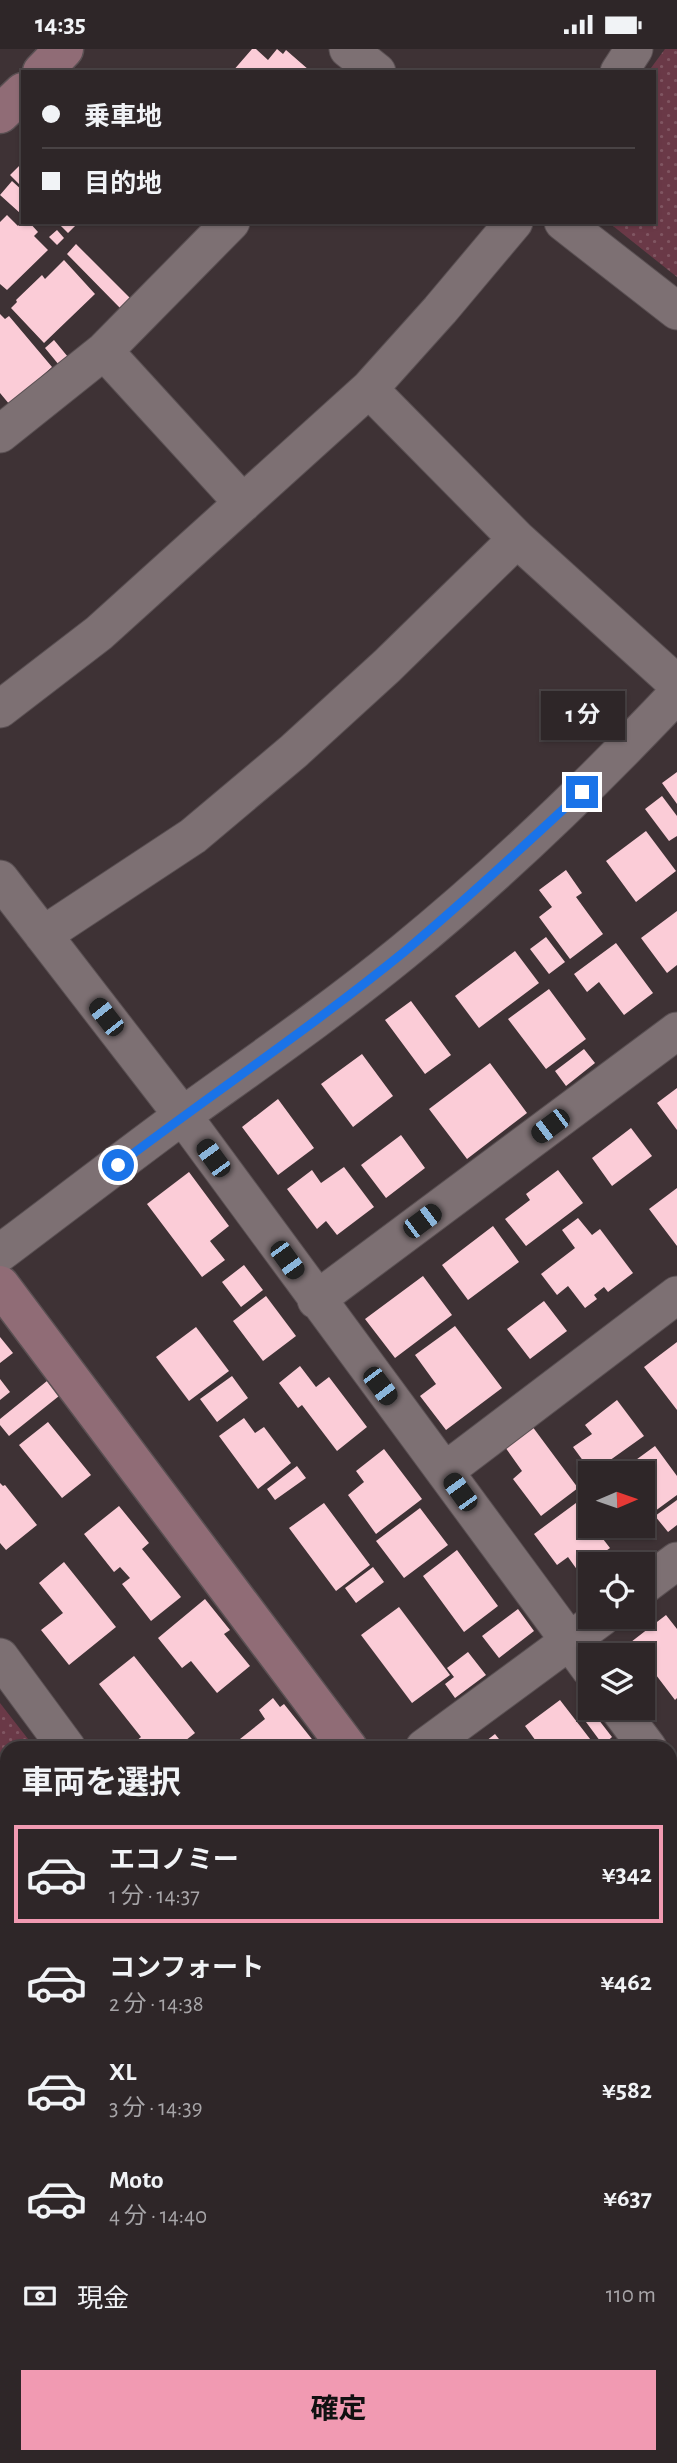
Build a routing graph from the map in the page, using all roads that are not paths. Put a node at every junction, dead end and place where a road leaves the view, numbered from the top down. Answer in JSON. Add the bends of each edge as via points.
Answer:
{"nodes":[{"id":1,"x":64,"y":49,"type":"edge"},
{"id":2,"x":634,"y":49,"type":"edge"},
{"id":3,"x":44,"y":70,"type":"edge"},
{"id":4,"x":620,"y":70,"type":"edge"},
{"id":5,"x":21,"y":94,"type":"edge"},
{"id":6,"x":0,"y":114,"type":"edge"},
{"id":7,"x":229,"y":224,"type":"edge"},
{"id":8,"x":512,"y":224,"type":"edge"},
{"id":9,"x":567,"y":224,"type":"edge"},
{"id":10,"x":677,"y":311,"type":"edge"},
{"id":11,"x":104,"y":351,"type":"junction"},
{"id":12,"x":369,"y":389,"type":"junction"},
{"id":13,"x":0,"y":434,"type":"edge"},
{"id":14,"x":243,"y":503,"type":"junction"},
{"id":15,"x":517,"y":539,"type":"junction"},
{"id":16,"x":677,"y":684,"type":"edge"},
{"id":17,"x":677,"y":694,"type":"edge"},
{"id":18,"x":0,"y":709,"type":"edge"},
{"id":19,"x":0,"y":879,"type":"edge"},
{"id":20,"x":43,"y":935,"type":"junction"},
{"id":21,"x":677,"y":1031,"type":"edge"},
{"id":22,"x":183,"y":1116,"type":"junction"},
{"id":23,"x":0,"y":1253,"type":"edge"},
{"id":24,"x":0,"y":1285,"type":"edge"},
{"id":25,"x":677,"y":1295,"type":"edge"},
{"id":26,"x":316,"y":1300,"type":"junction"},
{"id":27,"x":445,"y":1471,"type":"junction"},
{"id":28,"x":677,"y":1561,"type":"edge"},
{"id":29,"x":655,"y":1577,"type":"edge"},
{"id":30,"x":578,"y":1654,"type":"edge"},
{"id":31,"x":578,"y":1656,"type":"edge"},
{"id":32,"x":0,"y":1657,"type":"edge"},
{"id":33,"x":627,"y":1720,"type":"edge"},
{"id":34,"x":62,"y":1741,"type":"edge"},
{"id":35,"x":343,"y":1741,"type":"edge"},
{"id":36,"x":436,"y":1741,"type":"edge"},
{"id":37,"x":643,"y":1741,"type":"edge"}],
"edges":[{"from":1,"to":3,"type":"street"},
{"from":2,"to":4,"type":"street"},
{"from":5,"to":6,"type":"street"},
{"from":7,"to":11,"type":"street"},
{"from":8,"to":12,"type":"street"},
{"from":9,"to":10,"type":"street"},
{"from":11,"to":13,"type":"street"},
{"from":11,"to":14,"type":"street"},
{"from":12,"to":14,"type":"street"},
{"from":12,"to":15,"type":"street"},
{"from":14,"to":18,"type":"street","via":[[99,633]]},
{"from":15,"to":16,"type":"street"},
{"from":15,"to":20,"type":"street","via":[[274,768],[192,836]]},
{"from":17,"to":22,"type":"street","via":[[603,772],[404,951]]},
{"from":19,"to":20,"type":"street"},
{"from":20,"to":22,"type":"street"},
{"from":21,"to":26,"type":"street"},
{"from":22,"to":23,"type":"street"},
{"from":22,"to":26,"type":"street"},
{"from":24,"to":35,"type":"street"},
{"from":25,"to":27,"type":"street"},
{"from":26,"to":27,"type":"street"},
{"from":27,"to":30,"type":"street"},
{"from":28,"to":29,"type":"street"},
{"from":31,"to":36,"type":"street"},
{"from":32,"to":34,"type":"street"},
{"from":33,"to":37,"type":"street"}]}
